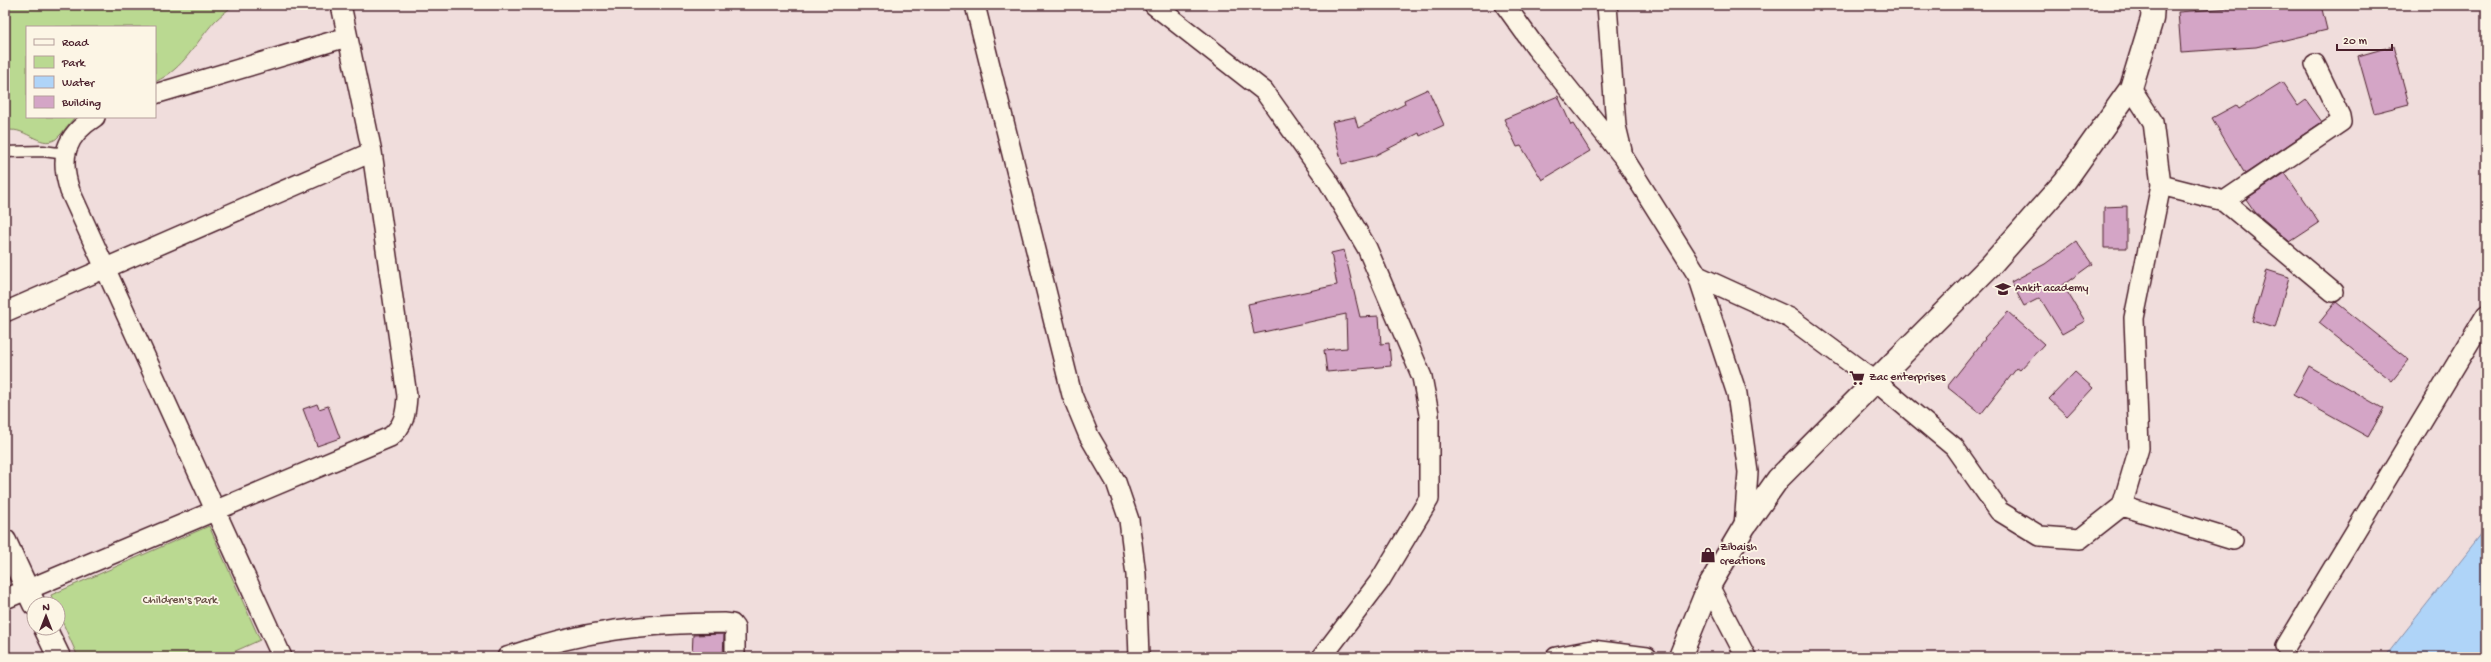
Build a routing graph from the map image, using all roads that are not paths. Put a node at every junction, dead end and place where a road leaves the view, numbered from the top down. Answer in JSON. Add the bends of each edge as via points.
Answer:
{"nodes":[{"id":1,"x":340,"y":5,"type":"edge"},
{"id":2,"x":975,"y":5,"type":"edge"},
{"id":3,"x":1154,"y":5,"type":"edge"},
{"id":4,"x":1505,"y":5,"type":"edge"},
{"id":5,"x":1607,"y":5,"type":"edge"},
{"id":6,"x":2153,"y":5,"type":"edge"},
{"id":7,"x":347,"y":37,"type":"junction"},
{"id":8,"x":2314,"y":64,"type":"dead end"},
{"id":9,"x":2131,"y":88,"type":"junction"},
{"id":10,"x":156,"y":94,"type":"edge"},
{"id":11,"x":94,"y":118,"type":"edge"},
{"id":12,"x":5,"y":152,"type":"edge"},
{"id":13,"x":372,"y":152,"type":"junction"},
{"id":14,"x":66,"y":154,"type":"junction"},
{"id":15,"x":1624,"y":158,"type":"junction"},
{"id":16,"x":2161,"y":185,"type":"junction"},
{"id":17,"x":2224,"y":201,"type":"junction"},
{"id":18,"x":106,"y":267,"type":"junction"},
{"id":19,"x":1698,"y":276,"type":"junction"},
{"id":20,"x":2333,"y":292,"type":"dead end"},
{"id":21,"x":5,"y":312,"type":"edge"},
{"id":22,"x":2486,"y":314,"type":"edge"},
{"id":23,"x":1876,"y":381,"type":"junction"},
{"id":24,"x":2122,"y":506,"type":"junction"},
{"id":25,"x":216,"y":509,"type":"junction"},
{"id":26,"x":1744,"y":526,"type":"junction"},
{"id":27,"x":2234,"y":540,"type":"dead end"},
{"id":28,"x":5,"y":541,"type":"edge"},
{"id":29,"x":1709,"y":586,"type":"junction"},
{"id":30,"x":31,"y":596,"type":"edge"},
{"id":31,"x":33,"y":596,"type":"edge"},
{"id":32,"x":26,"y":597,"type":"edge"},
{"id":33,"x":5,"y":599,"type":"edge"},
{"id":34,"x":49,"y":636,"type":"edge"},
{"id":35,"x":2286,"y":646,"type":"dead end"},
{"id":36,"x":59,"y":657,"type":"edge"},
{"id":37,"x":282,"y":657,"type":"edge"},
{"id":38,"x":507,"y":657,"type":"edge"},
{"id":39,"x":735,"y":657,"type":"edge"},
{"id":40,"x":1139,"y":657,"type":"edge"},
{"id":41,"x":1322,"y":657,"type":"edge"},
{"id":42,"x":1556,"y":657,"type":"edge"},
{"id":43,"x":1647,"y":657,"type":"edge"},
{"id":44,"x":1680,"y":657,"type":"edge"},
{"id":45,"x":1746,"y":657,"type":"edge"}],
"edges":[{"from":1,"to":7,"type":"street"},
{"from":2,"to":40,"type":"street","via":[[1072,396],[1089,436],[1116,482],[1129,520],[1136,575]]},
{"from":3,"to":41,"type":"street","via":[[1264,91],[1328,182],[1367,248],[1422,377],[1429,414],[1429,499],[1380,582]]},
{"from":4,"to":15,"type":"street"},
{"from":5,"to":15,"type":"street","via":[[1616,126]]},
{"from":6,"to":9,"type":"main road","via":[[2152,19]]},
{"from":7,"to":10,"type":"street"},
{"from":7,"to":13,"type":"street"},
{"from":8,"to":17,"type":"street","via":[[2341,122]]},
{"from":9,"to":16,"type":"street","via":[[2153,122]]},
{"from":9,"to":23,"type":"main road","via":[[2065,182],[1991,265]]},
{"from":11,"to":14,"type":"street","via":[[79,127],[68,144]]},
{"from":12,"to":14,"type":"lane","via":[[43,151]]},
{"from":13,"to":18,"type":"street"},
{"from":13,"to":25,"type":"street","via":[[407,396],[405,416],[398,430],[390,437]]},
{"from":14,"to":18,"type":"street","via":[[65,176],[70,191]]},
{"from":15,"to":19,"type":"street"},
{"from":16,"to":17,"type":"street"},
{"from":16,"to":24,"type":"street","via":[[2134,318],[2139,448]]},
{"from":17,"to":20,"type":"street"},
{"from":18,"to":21,"type":"street"},
{"from":18,"to":25,"type":"street"},
{"from":19,"to":23,"type":"street","via":[[1790,318]]},
{"from":19,"to":26,"type":"street","via":[[1737,394],[1748,472]]},
{"from":22,"to":35,"type":"street"},
{"from":23,"to":24,"type":"street","via":[[1954,447],[1998,511],[2040,536],[2080,539]]},
{"from":23,"to":26,"type":"main road","via":[[1778,479]]},
{"from":24,"to":27,"type":"street"},
{"from":25,"to":31,"type":"street"},
{"from":25,"to":37,"type":"street"},
{"from":26,"to":29,"type":"main road"},
{"from":28,"to":30,"type":"main road"},
{"from":29,"to":44,"type":"main road"},
{"from":29,"to":45,"type":"street"},
{"from":32,"to":33,"type":"street"},
{"from":34,"to":36,"type":"main road"},
{"from":38,"to":39,"type":"street","via":[[546,643],[643,625],[724,622],[732,624],[735,628]]},
{"from":42,"to":43,"type":"street","via":[[1592,650]]}]}
